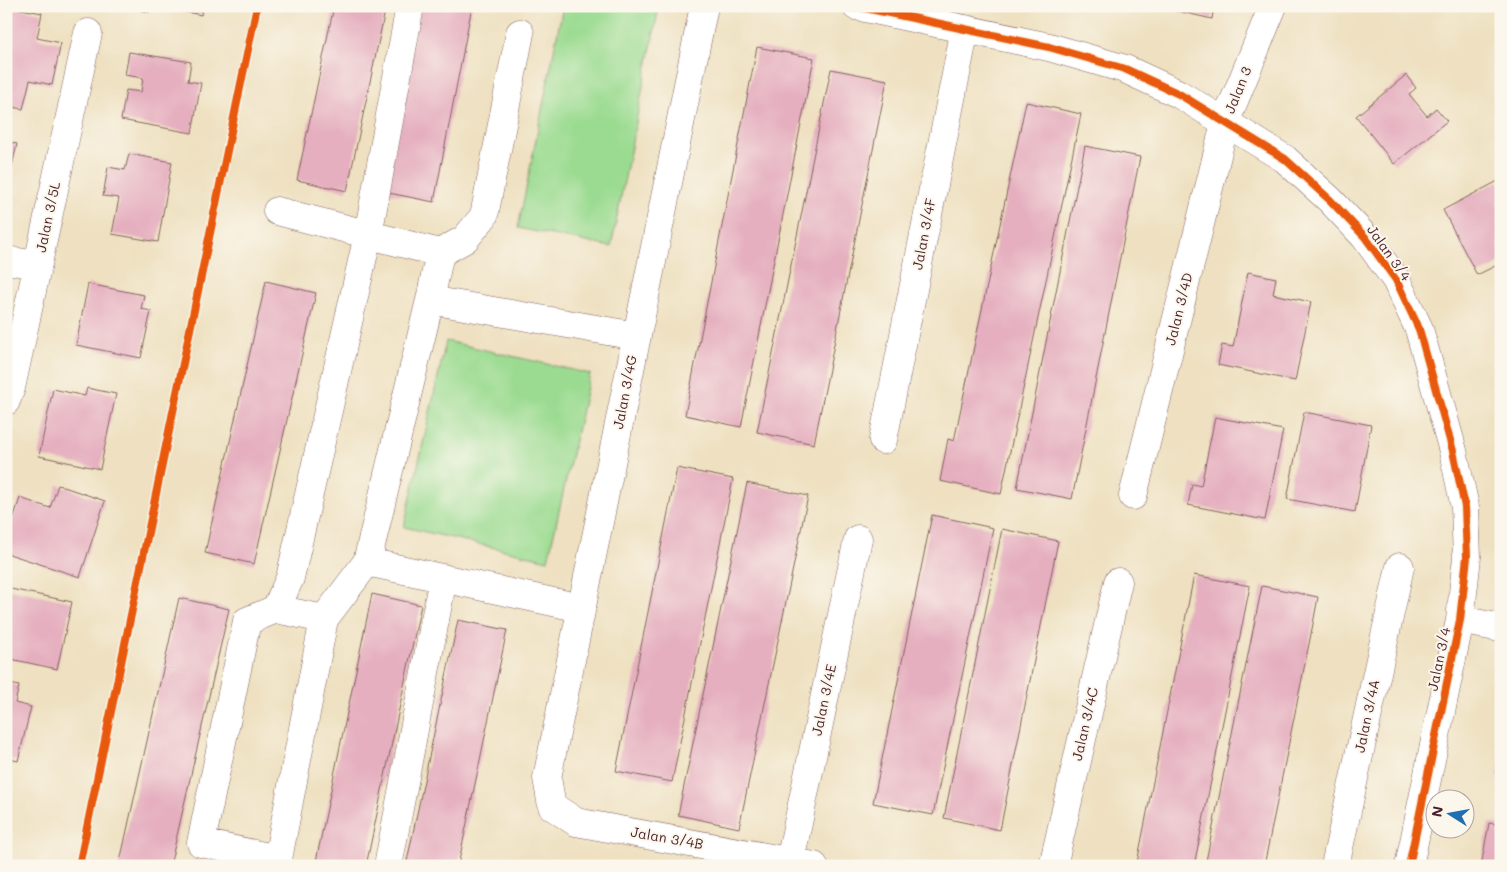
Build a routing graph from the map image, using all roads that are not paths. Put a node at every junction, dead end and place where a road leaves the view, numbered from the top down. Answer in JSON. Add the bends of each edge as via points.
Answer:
{"nodes":[{"id":1,"x":410,"y":6,"type":"edge"},
{"id":2,"x":704,"y":6,"type":"edge"},
{"id":3,"x":856,"y":6,"type":"edge"},
{"id":4,"x":1273,"y":6,"type":"edge"},
{"id":5,"x":965,"y":29,"type":"junction"},
{"id":6,"x":88,"y":33,"type":"dead end"},
{"id":7,"x":520,"y":33,"type":"dead end"},
{"id":8,"x":1225,"y":123,"type":"junction"},
{"id":9,"x":277,"y":211,"type":"dead end"},
{"id":10,"x":368,"y":235,"type":"junction"},
{"id":11,"x":440,"y":253,"type":"junction"},
{"id":12,"x":6,"y":260,"type":"edge"},
{"id":13,"x":37,"y":265,"type":"junction"},
{"id":14,"x":430,"y":300,"type":"junction"},
{"id":15,"x":636,"y":336,"type":"junction"},
{"id":16,"x":6,"y":401,"type":"edge"},
{"id":17,"x":882,"y":440,"type":"dead end"},
{"id":18,"x":1133,"y":496,"type":"dead end"},
{"id":19,"x":858,"y":539,"type":"dead end"},
{"id":20,"x":367,"y":562,"type":"junction"},
{"id":21,"x":1400,"y":566,"type":"dead end"},
{"id":22,"x":443,"y":578,"type":"junction"},
{"id":23,"x":1118,"y":582,"type":"dead end"},
{"id":24,"x":581,"y":608,"type":"junction"},
{"id":25,"x":276,"y":609,"type":"junction"},
{"id":26,"x":324,"y":618,"type":"junction"},
{"id":27,"x":1460,"y":620,"type":"junction"},
{"id":28,"x":1501,"y":628,"type":"edge"},
{"id":29,"x":547,"y":778,"type":"joint"},
{"id":30,"x":802,"y":863,"type":"edge"},
{"id":31,"x":388,"y":866,"type":"edge"},
{"id":32,"x":1053,"y":866,"type":"edge"},
{"id":33,"x":1335,"y":866,"type":"edge"},
{"id":34,"x":1409,"y":866,"type":"edge"}],
"edges":[{"from":1,"to":10,"type":"street"},
{"from":2,"to":15,"type":"street","name":"Jalan 3/4G"},
{"from":3,"to":5,"type":"street","name":"Jalan 3/4"},
{"from":4,"to":8,"type":"street","name":"Jalan 3"},
{"from":5,"to":8,"type":"street","name":"Jalan 3/4","via":[[1049,47],[1125,69],[1179,94]]},
{"from":5,"to":17,"type":"street","name":"Jalan 3/4F"},
{"from":6,"to":13,"type":"street","name":"Jalan 3/5L"},
{"from":7,"to":11,"type":"street","via":[[484,216],[465,239]]},
{"from":8,"to":18,"type":"street","name":"Jalan 3/4D"},
{"from":8,"to":27,"type":"street","name":"Jalan 3/4","via":[[1285,159],[1330,200],[1365,237],[1396,280],[1419,329],[1465,507],[1467,557]]},
{"from":9,"to":10,"type":"street"},
{"from":10,"to":11,"type":"street"},
{"from":10,"to":25,"type":"street","via":[[290,578]]},
{"from":11,"to":14,"type":"street"},
{"from":12,"to":13,"type":"street"},
{"from":13,"to":16,"type":"street","name":"Jalan 3/5L"},
{"from":14,"to":15,"type":"street"},
{"from":14,"to":20,"type":"street"},
{"from":15,"to":24,"type":"street","name":"Jalan 3/4G"},
{"from":19,"to":30,"type":"street","name":"Jalan 3/4E"},
{"from":20,"to":22,"type":"street"},
{"from":20,"to":26,"type":"street"},
{"from":21,"to":33,"type":"street","name":"Jalan 3/4A"},
{"from":22,"to":24,"type":"street"},
{"from":22,"to":31,"type":"street"},
{"from":23,"to":32,"type":"street","name":"Jalan 3/4C"},
{"from":24,"to":29,"type":"street","name":"Jalan 3/4G"},
{"from":25,"to":26,"type":"street"},
{"from":25,"to":26,"type":"street","via":[[247,621],[201,842],[278,859]]},
{"from":27,"to":28,"type":"street"},
{"from":27,"to":34,"type":"street","name":"Jalan 3/4"},
{"from":29,"to":30,"type":"street","name":"Jalan 3/4B","via":[[552,806],[576,822]]}]}
